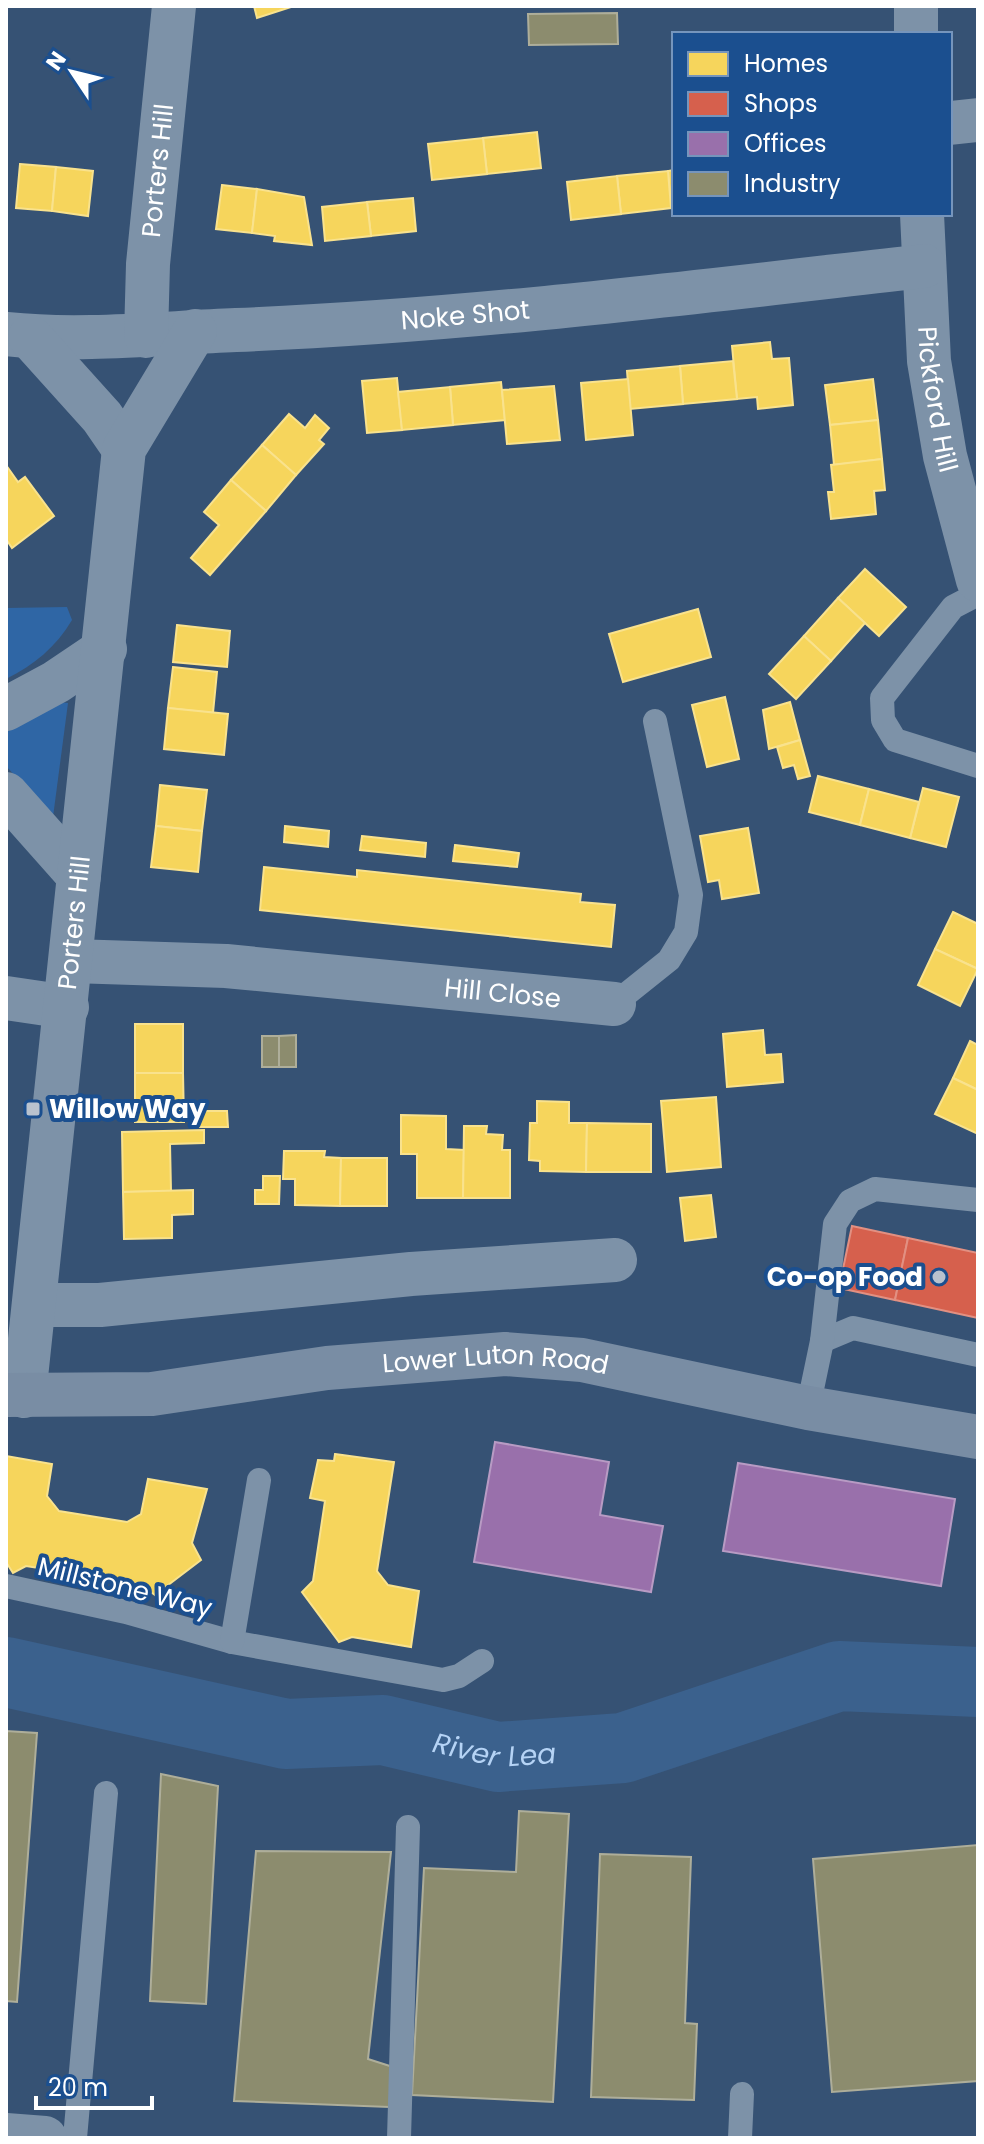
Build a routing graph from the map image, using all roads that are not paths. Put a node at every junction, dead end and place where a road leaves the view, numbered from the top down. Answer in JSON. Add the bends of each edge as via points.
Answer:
{"nodes":[{"id":1,"x":174,"y":6,"type":"edge"},
{"id":2,"x":916,"y":6,"type":"edge"},
{"id":3,"x":916,"y":32,"type":"edge"},
{"id":4,"x":978,"y":120,"type":"edge"},
{"id":5,"x":952,"y":123,"type":"edge"},
{"id":6,"x":922,"y":216,"type":"edge"},
{"id":7,"x":924,"y":266,"type":"junction"},
{"id":8,"x":195,"y":331,"type":"junction"},
{"id":9,"x":18,"y":335,"type":"edge"},
{"id":10,"x":146,"y":336,"type":"junction"},
{"id":11,"x":124,"y":449,"type":"junction"},
{"id":12,"x":978,"y":580,"type":"edge"},
{"id":13,"x":978,"y":594,"type":"edge"},
{"id":14,"x":105,"y":649,"type":"junction"},
{"id":15,"x":6,"y":709,"type":"edge"},
{"id":16,"x":655,"y":721,"type":"dead end"},
{"id":17,"x":978,"y":766,"type":"edge"},
{"id":18,"x":6,"y":794,"type":"edge"},
{"id":19,"x":79,"y":876,"type":"junction"},
{"id":20,"x":72,"y":961,"type":"junction"},
{"id":21,"x":6,"y":998,"type":"edge"},
{"id":22,"x":614,"y":1004,"type":"joint"},
{"id":23,"x":67,"y":1007,"type":"junction"},
{"id":24,"x":978,"y":1200,"type":"edge"},
{"id":25,"x":615,"y":1260,"type":"dead end"},
{"id":26,"x":34,"y":1305,"type":"junction"},
{"id":27,"x":822,"y":1341,"type":"junction"},
{"id":28,"x":978,"y":1355,"type":"edge"},
{"id":29,"x":15,"y":1396,"type":"edge"},
{"id":30,"x":808,"y":1408,"type":"junction"},
{"id":31,"x":978,"y":1437,"type":"edge"},
{"id":32,"x":259,"y":1480,"type":"dead end"},
{"id":33,"x":6,"y":1586,"type":"edge"},
{"id":34,"x":232,"y":1642,"type":"junction"},
{"id":35,"x":482,"y":1661,"type":"dead end"},
{"id":36,"x":106,"y":1793,"type":"dead end"},
{"id":37,"x":408,"y":1827,"type":"dead end"},
{"id":38,"x":742,"y":2094,"type":"dead end"},
{"id":39,"x":6,"y":2135,"type":"edge"},
{"id":40,"x":45,"y":2138,"type":"edge"},
{"id":41,"x":75,"y":2138,"type":"edge"},
{"id":42,"x":399,"y":2138,"type":"edge"},
{"id":43,"x":740,"y":2138,"type":"edge"}],
"edges":[{"from":1,"to":10,"type":"street","name":"Porters Hill","via":[[148,264]]},
{"from":2,"to":3,"type":"street"},
{"from":4,"to":5,"type":"street"},
{"from":6,"to":7,"type":"street","name":"Pickford Hill"},
{"from":7,"to":8,"type":"street","name":"Noke Shot","via":[[555,307],[339,326]]},
{"from":7,"to":12,"type":"street","name":"Pickford Hill","via":[[935,402]]},
{"from":8,"to":10,"type":"street","name":"Noke Shot"},
{"from":8,"to":11,"type":"street","name":"Porters Hill"},
{"from":9,"to":10,"type":"street","name":"Noke Shot"},
{"from":9,"to":11,"type":"street","via":[[102,417]]},
{"from":11,"to":14,"type":"street","name":"Porters Hill"},
{"from":13,"to":17,"type":"lane","via":[[953,607],[882,698],[883,720],[895,740]]},
{"from":14,"to":15,"type":"street"},
{"from":14,"to":19,"type":"street","name":"Porters Hill"},
{"from":16,"to":22,"type":"lane","name":"Hill Close","via":[[691,895],[686,932],[669,960]]},
{"from":18,"to":19,"type":"street"},
{"from":19,"to":20,"type":"street","name":"Porters Hill"},
{"from":20,"to":22,"type":"street","name":"Hill Close","via":[[226,966]]},
{"from":20,"to":23,"type":"street","name":"Porters Hill"},
{"from":21,"to":23,"type":"street"},
{"from":23,"to":26,"type":"street","name":"Porters Hill"},
{"from":24,"to":27,"type":"lane","via":[[875,1189],[850,1201],[835,1224]]},
{"from":25,"to":26,"type":"street","via":[[100,1305]]},
{"from":26,"to":29,"type":"street","name":"Porters Hill"},
{"from":27,"to":28,"type":"lane","via":[[853,1328]]},
{"from":27,"to":30,"type":"lane"},
{"from":29,"to":30,"type":"main road","name":"Lower Luton Road","via":[[152,1394],[327,1368],[505,1354],[582,1360]]},
{"from":30,"to":31,"type":"main road","name":"Lower Luton Road"},
{"from":32,"to":34,"type":"lane","name":"Millstone Way"},
{"from":33,"to":34,"type":"lane","name":"Millstone Way"},
{"from":34,"to":35,"type":"lane","name":"Millstone Way","via":[[443,1680]]},
{"from":36,"to":41,"type":"lane"},
{"from":37,"to":42,"type":"lane"},
{"from":38,"to":43,"type":"lane"},
{"from":39,"to":40,"type":"street"}]}
